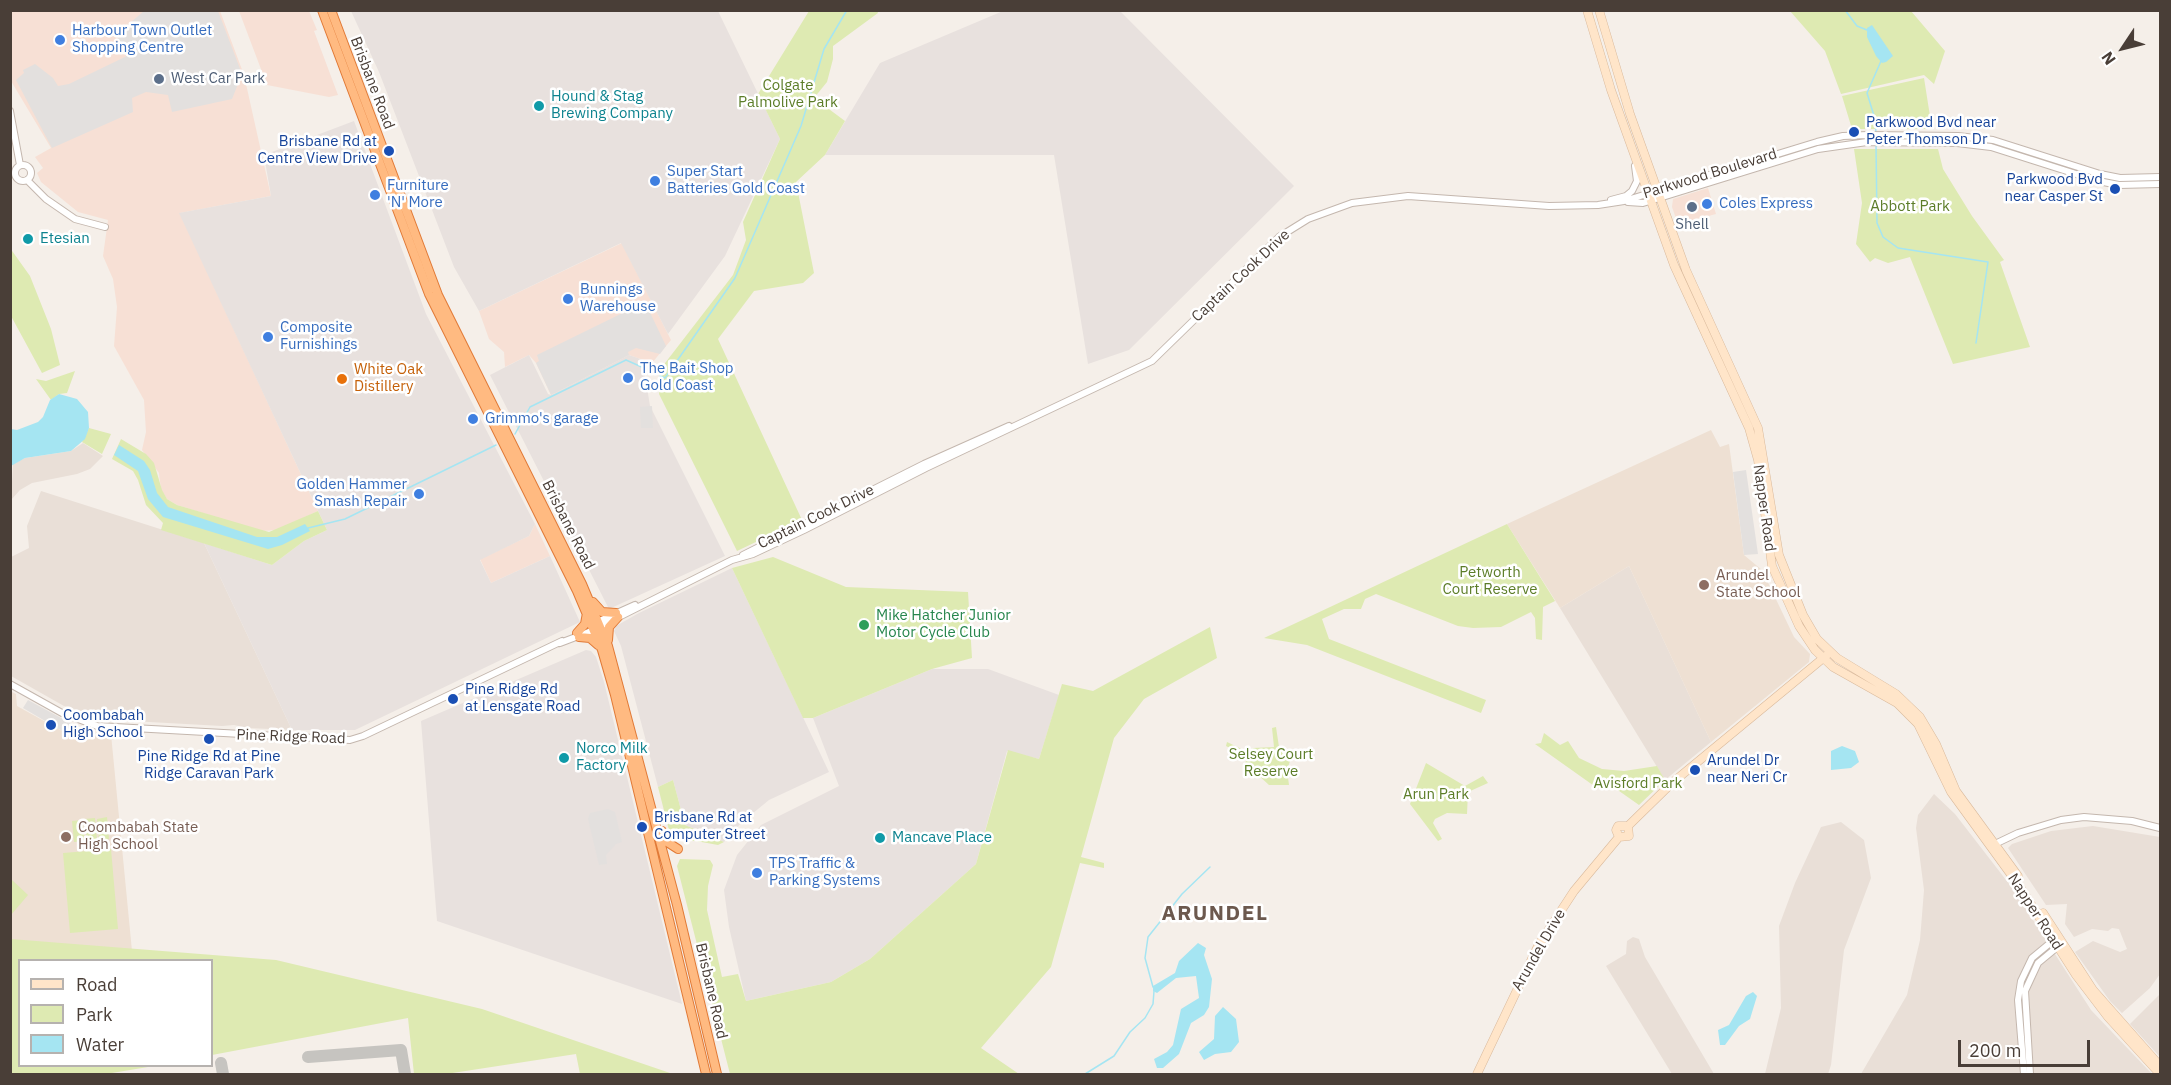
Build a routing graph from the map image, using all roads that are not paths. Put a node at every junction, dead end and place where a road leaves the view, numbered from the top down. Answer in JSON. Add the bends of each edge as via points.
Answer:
{"nodes":[{"id":1,"x":322,"y":10,"type":"edge"},
{"id":2,"x":331,"y":10,"type":"edge"},
{"id":3,"x":1587,"y":10,"type":"edge"},
{"id":4,"x":1599,"y":10,"type":"edge"},
{"id":5,"x":10,"y":111,"type":"edge"},
{"id":6,"x":1884,"y":139,"type":"junction"},
{"id":7,"x":1634,"y":154,"type":"junction"},
{"id":8,"x":20,"y":165,"type":"junction"},
{"id":9,"x":2160,"y":177,"type":"edge"},
{"id":10,"x":27,"y":180,"type":"junction"},
{"id":11,"x":2160,"y":184,"type":"edge"},
{"id":12,"x":1660,"y":194,"type":"junction"},
{"id":13,"x":1650,"y":197,"type":"junction"},
{"id":14,"x":1624,"y":201,"type":"joint"},
{"id":15,"x":1606,"y":204,"type":"junction"},
{"id":16,"x":105,"y":227,"type":"dead end"},
{"id":17,"x":586,"y":592,"type":"junction"},
{"id":18,"x":587,"y":613,"type":"junction"},
{"id":19,"x":617,"y":615,"type":"junction"},
{"id":20,"x":596,"y":626,"type":"junction"},
{"id":21,"x":578,"y":635,"type":"junction"},
{"id":22,"x":605,"y":648,"type":"junction"},
{"id":23,"x":1830,"y":652,"type":"junction"},
{"id":24,"x":1824,"y":659,"type":"junction"},
{"id":25,"x":10,"y":684,"type":"edge"},
{"id":26,"x":648,"y":794,"type":"junction"},
{"id":27,"x":1970,"y":811,"type":"junction"},
{"id":28,"x":2160,"y":828,"type":"edge"},
{"id":29,"x":2011,"y":836,"type":"junction"},
{"id":30,"x":1995,"y":844,"type":"junction"},
{"id":31,"x":678,"y":849,"type":"dead end"},
{"id":32,"x":2005,"y":857,"type":"junction"},
{"id":33,"x":2058,"y":942,"type":"junction"},
{"id":34,"x":2160,"y":1066,"type":"edge"},
{"id":35,"x":706,"y":1074,"type":"edge"},
{"id":36,"x":717,"y":1074,"type":"edge"},
{"id":37,"x":1477,"y":1074,"type":"edge"},
{"id":38,"x":2024,"y":1074,"type":"edge"},
{"id":39,"x":2030,"y":1074,"type":"edge"},
{"id":40,"x":2160,"y":1074,"type":"edge"}],
"edges":[{"from":1,"to":18,"type":"highway","name":"Brisbane Road","via":[[429,294]]},
{"from":2,"to":17,"type":"highway","name":"Brisbane Road","via":[[441,300]]},
{"from":3,"to":7,"type":"main road","name":"Napper Road"},
{"from":4,"to":12,"type":"main road","name":"Napper Road","via":[[1623,93]]},
{"from":5,"to":8,"type":"street"},
{"from":6,"to":9,"type":"street","name":"Parkwood Boulevard","via":[[1958,136],[1993,140],[2100,174]]},
{"from":6,"to":11,"type":"street","name":"Parkwood Boulevard","via":[[1991,147],[2098,182]]},
{"from":6,"to":12,"type":"street","name":"Parkwood Boulevard","via":[[1867,138],[1818,149]]},
{"from":7,"to":13,"type":"main road","name":"Napper Road"},
{"from":7,"to":15,"type":"street","via":[[1636,186],[1626,196]]},
{"from":8,"to":10,"type":"street","via":[[30,169]]},
{"from":8,"to":10,"type":"street","via":[[15,175],[19,180]]},
{"from":10,"to":16,"type":"street","via":[[75,219]]},
{"from":12,"to":13,"type":"street","name":"Parkwood Boulevard"},
{"from":12,"to":23,"type":"main road","name":"Napper Road","via":[[1686,270],[1758,428],[1775,539],[1788,584],[1811,631]]},
{"from":13,"to":14,"type":"street","name":"Parkwood Boulevard","via":[[1643,203]]},
{"from":13,"to":24,"type":"main road","name":"Napper Road","via":[[1683,288],[1750,433],[1778,584],[1799,626]]},
{"from":14,"to":15,"type":"street","name":"Captain Cook Drive"},
{"from":15,"to":19,"type":"street","name":"Captain Cook Drive","via":[[1549,206],[1408,196],[1361,201],[1323,212],[1279,237],[1152,361],[804,530]]},
{"from":17,"to":19,"type":"highway","via":[[600,611]]},
{"from":17,"to":20,"type":"highway","name":"Brisbane Road"},
{"from":18,"to":20,"type":"highway","name":"Brisbane Road"},
{"from":18,"to":21,"type":"highway"},
{"from":19,"to":20,"type":"street","name":"Captain Cook Drive"},
{"from":19,"to":22,"type":"highway","via":[[609,627]]},
{"from":20,"to":21,"type":"street","name":"Pine Ridge Road"},
{"from":20,"to":22,"type":"highway","name":"Brisbane Road"},
{"from":21,"to":22,"type":"highway"},
{"from":21,"to":25,"type":"street","name":"Pine Ridge Road","via":[[350,740],[98,726],[62,713]]},
{"from":22,"to":26,"type":"highway","name":"Brisbane Road"},
{"from":22,"to":35,"type":"highway","name":"Brisbane Road"},
{"from":23,"to":24,"type":"main road"},
{"from":23,"to":27,"type":"main road","name":"Napper Road","via":[[1896,694],[1920,717]]},
{"from":24,"to":33,"type":"main road","name":"Napper Road","via":[[1898,704],[1918,724],[1951,792]]},
{"from":24,"to":37,"type":"main road","name":"Arundel Drive","via":[[1672,783],[1628,826],[1618,826],[1619,837],[1574,891],[1538,946]]},
{"from":26,"to":31,"type":"highway","via":[[664,838]]},
{"from":26,"to":36,"type":"highway","name":"Brisbane Road"},
{"from":27,"to":29,"type":"street","via":[[1993,836]]},
{"from":27,"to":30,"type":"main road","name":"Napper Road"},
{"from":28,"to":29,"type":"street","via":[[2132,820],[2084,817]]},
{"from":29,"to":30,"type":"street"},
{"from":29,"to":32,"type":"street"},
{"from":30,"to":32,"type":"main road","name":"Napper Road"},
{"from":32,"to":33,"type":"main road","name":"Napper Road"},
{"from":33,"to":34,"type":"main road","name":"Napper Road","via":[[2103,1002]]},
{"from":33,"to":38,"type":"street","via":[[2032,958],[2021,981],[2018,1000]]},
{"from":33,"to":39,"type":"street","via":[[2038,963],[2025,991]]},
{"from":33,"to":40,"type":"main road","name":"Napper Road","via":[[2099,1007]]}]}
